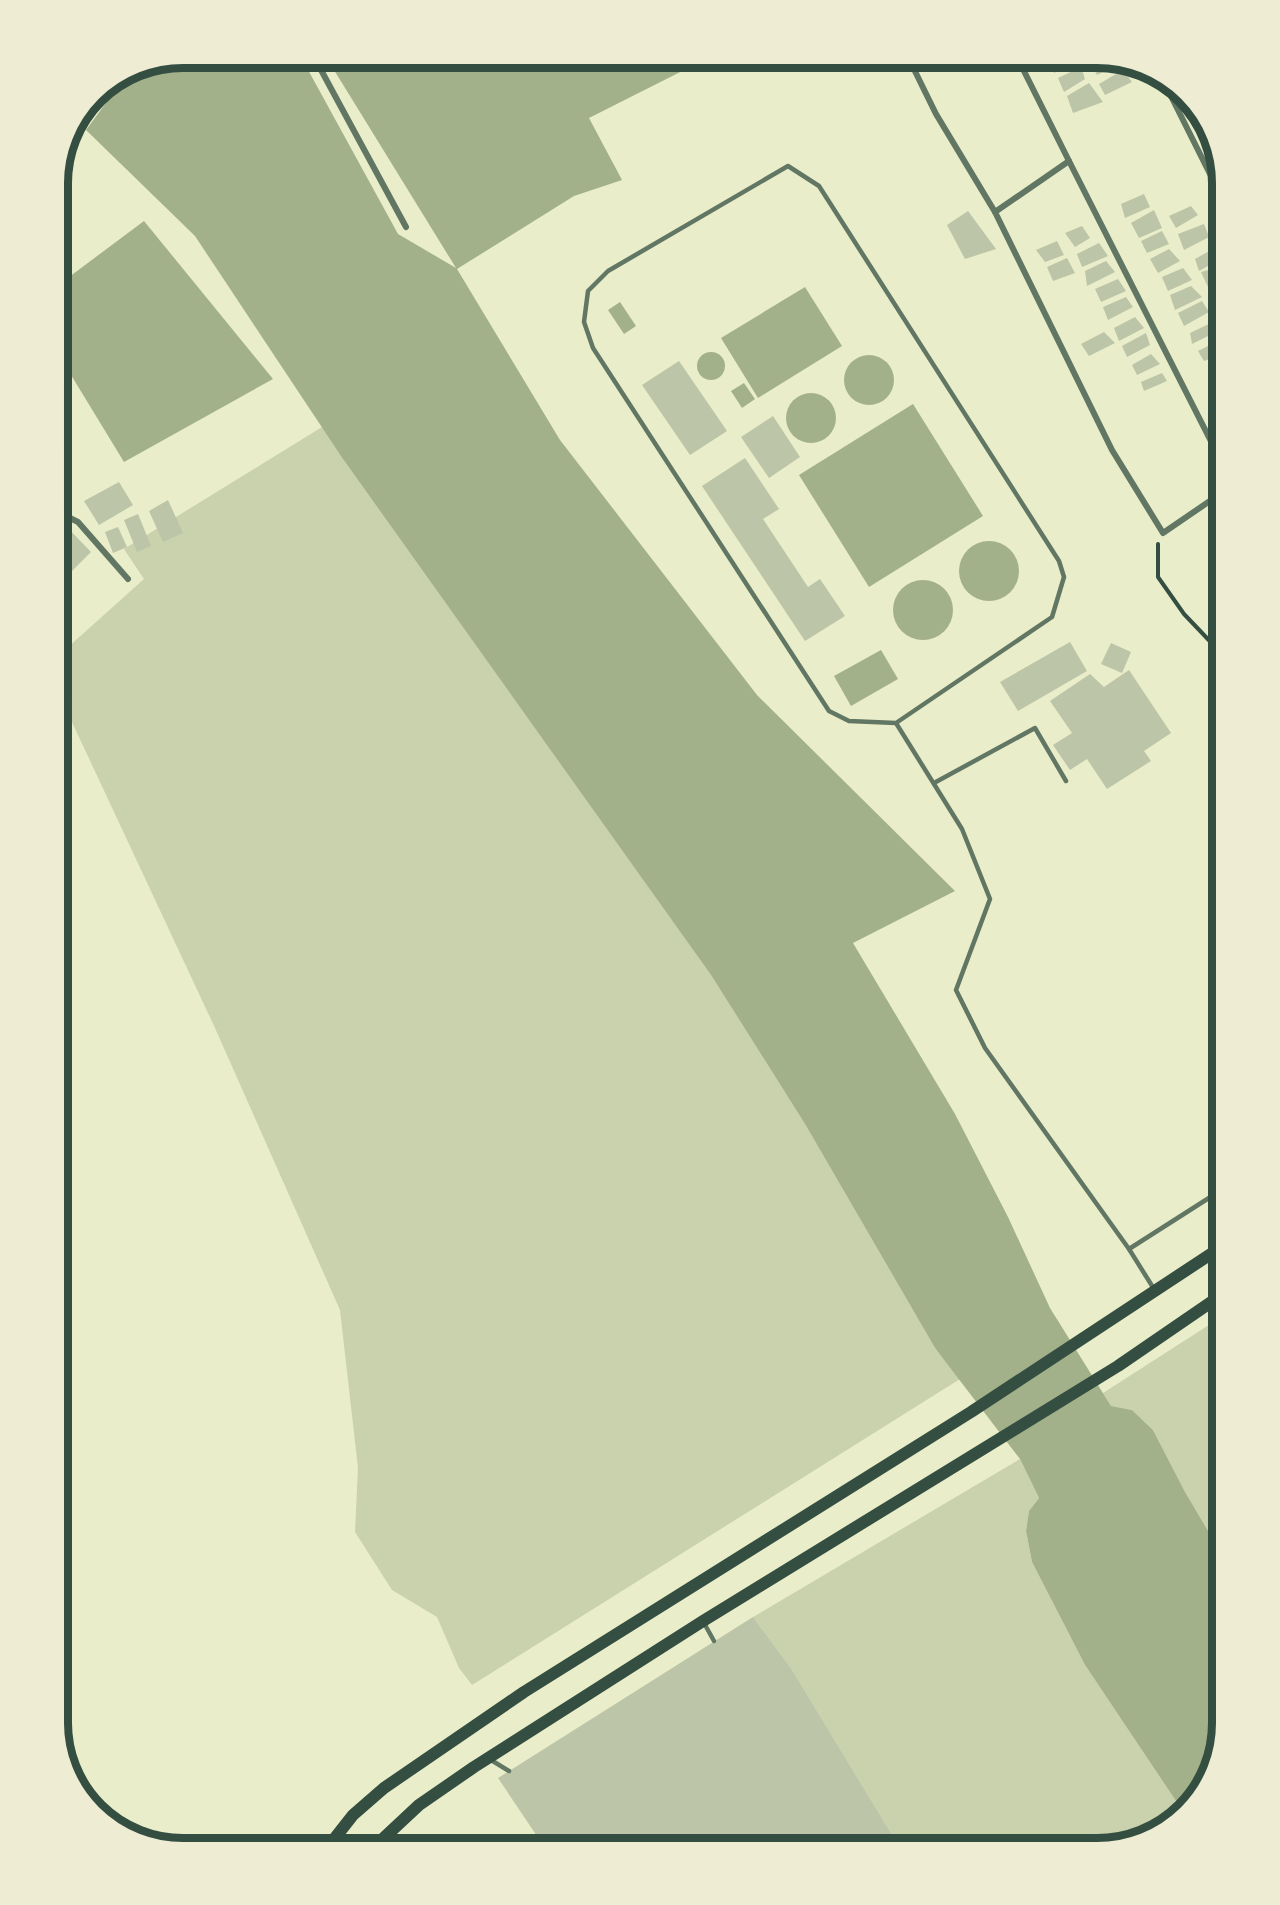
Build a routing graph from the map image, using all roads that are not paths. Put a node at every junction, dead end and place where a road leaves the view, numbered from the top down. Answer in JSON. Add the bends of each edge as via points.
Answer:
{"nodes":[{"id":1,"x":320,"y":68,"type":"edge"},
{"id":2,"x":913,"y":68,"type":"edge"},
{"id":3,"x":1022,"y":68,"type":"edge"},
{"id":4,"x":1169,"y":92,"type":"edge"},
{"id":5,"x":1069,"y":161,"type":"junction"},
{"id":6,"x":1212,"y":178,"type":"edge"},
{"id":7,"x":995,"y":212,"type":"junction"},
{"id":8,"x":406,"y":227,"type":"dead end"},
{"id":9,"x":1212,"y":443,"type":"edge"},
{"id":10,"x":1212,"y":500,"type":"edge"},
{"id":11,"x":68,"y":517,"type":"edge"},
{"id":12,"x":128,"y":579,"type":"dead end"},
{"id":13,"x":896,"y":723,"type":"junction"},
{"id":14,"x":1066,"y":780,"type":"dead end"},
{"id":15,"x":934,"y":783,"type":"junction"},
{"id":16,"x":1212,"y":1196,"type":"edge"},
{"id":17,"x":1129,"y":1249,"type":"junction"},
{"id":18,"x":1212,"y":1253,"type":"edge"},
{"id":19,"x":1156,"y":1291,"type":"junction"},
{"id":20,"x":1212,"y":1302,"type":"edge"},
{"id":21,"x":703,"y":1621,"type":"junction"},
{"id":22,"x":714,"y":1641,"type":"dead end"},
{"id":23,"x":488,"y":1758,"type":"junction"},
{"id":24,"x":509,"y":1771,"type":"dead end"},
{"id":25,"x":336,"y":1837,"type":"edge"},
{"id":26,"x":385,"y":1837,"type":"edge"}],
"edges":[{"from":1,"to":8,"type":"street"},
{"from":2,"to":7,"type":"street","via":[[936,114]]},
{"from":3,"to":5,"type":"street"},
{"from":4,"to":6,"type":"street"},
{"from":5,"to":7,"type":"street"},
{"from":5,"to":9,"type":"street"},
{"from":7,"to":10,"type":"street","via":[[1112,450],[1163,533]]},
{"from":11,"to":12,"type":"street","via":[[78,522]]},
{"from":13,"to":13,"type":"lane","via":[[849,721],[829,711],[593,348],[584,322],[588,291],[608,271],[788,166],[819,186],[1059,561],[1064,577],[1052,617]]},
{"from":13,"to":15,"type":"lane"},
{"from":14,"to":15,"type":"lane","via":[[1035,728]]},
{"from":15,"to":17,"type":"lane","via":[[962,829],[990,899],[956,990],[985,1048]]},
{"from":16,"to":17,"type":"lane"},
{"from":17,"to":19,"type":"lane"},
{"from":18,"to":19,"type":"main road"},
{"from":19,"to":25,"type":"main road","via":[[487,1718],[384,1788],[353,1815]]},
{"from":20,"to":21,"type":"main road","via":[[1118,1366]]},
{"from":21,"to":22,"type":"lane"},
{"from":21,"to":23,"type":"main road"},
{"from":23,"to":24,"type":"lane"},
{"from":23,"to":26,"type":"main road","via":[[419,1805]]}]}
